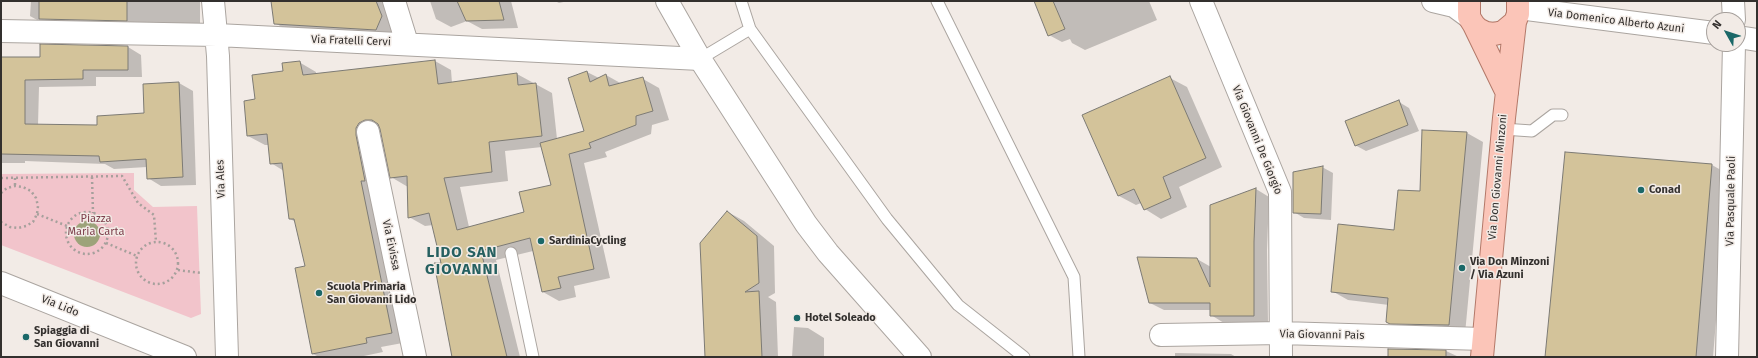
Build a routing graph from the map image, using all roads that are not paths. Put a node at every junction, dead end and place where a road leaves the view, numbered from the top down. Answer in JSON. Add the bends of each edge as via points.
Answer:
{"nodes":[{"id":1,"x":213,"y":1,"type":"edge"},
{"id":2,"x":394,"y":1,"type":"edge"},
{"id":3,"x":667,"y":1,"type":"edge"},
{"id":4,"x":741,"y":1,"type":"edge"},
{"id":5,"x":937,"y":1,"type":"edge"},
{"id":6,"x":1201,"y":1,"type":"edge"},
{"id":7,"x":1433,"y":1,"type":"edge"},
{"id":8,"x":1733,"y":1,"type":"edge"},
{"id":9,"x":1517,"y":10,"type":"edge"},
{"id":10,"x":1734,"y":12,"type":"edge"},
{"id":11,"x":1471,"y":14,"type":"edge"},
{"id":12,"x":750,"y":29,"type":"junction"},
{"id":13,"x":1,"y":31,"type":"edge"},
{"id":14,"x":1706,"y":32,"type":"edge"},
{"id":15,"x":217,"y":35,"type":"junction"},
{"id":16,"x":1746,"y":38,"type":"edge"},
{"id":17,"x":1757,"y":40,"type":"edge"},
{"id":18,"x":407,"y":43,"type":"junction"},
{"id":19,"x":1734,"y":52,"type":"edge"},
{"id":20,"x":700,"y":59,"type":"junction"},
{"id":21,"x":1507,"y":93,"type":"junction"},
{"id":22,"x":1562,"y":115,"type":"dead end"},
{"id":23,"x":1503,"y":129,"type":"junction"},
{"id":24,"x":368,"y":132,"type":"dead end"},
{"id":25,"x":511,"y":253,"type":"dead end"},
{"id":26,"x":1,"y":282,"type":"edge"},
{"id":27,"x":1281,"y":333,"type":"junction"},
{"id":28,"x":1161,"y":335,"type":"dead end"},
{"id":29,"x":1483,"y":348,"type":"edge"},
{"id":30,"x":185,"y":357,"type":"edge"},
{"id":31,"x":227,"y":357,"type":"edge"},
{"id":32,"x":415,"y":357,"type":"edge"},
{"id":33,"x":533,"y":357,"type":"edge"},
{"id":34,"x":920,"y":357,"type":"edge"},
{"id":35,"x":1024,"y":357,"type":"edge"},
{"id":36,"x":1079,"y":357,"type":"edge"},
{"id":37,"x":1281,"y":357,"type":"edge"},
{"id":38,"x":1727,"y":357,"type":"edge"}],
"edges":[{"from":1,"to":15,"type":"street","name":"Via Ales"},
{"from":2,"to":18,"type":"street"},
{"from":3,"to":20,"type":"street"},
{"from":4,"to":12,"type":"lane"},
{"from":5,"to":36,"type":"lane","via":[[1074,277]]},
{"from":6,"to":27,"type":"street","name":"Via Giovanni De Giorgio","via":[[1280,192]]},
{"from":7,"to":11,"type":"street","via":[[1454,6]]},
{"from":8,"to":10,"type":"street"},
{"from":9,"to":11,"type":"main road","via":[[1503,32],[1494,34],[1478,29]]},
{"from":9,"to":14,"type":"street","name":"Via Domenico Alberto Azuni"},
{"from":9,"to":21,"type":"main road","name":"Via Don Giovanni Minzoni"},
{"from":11,"to":21,"type":"main road"},
{"from":12,"to":20,"type":"lane"},
{"from":12,"to":35,"type":"lane","via":[[887,219],[958,305]]},
{"from":13,"to":15,"type":"street","name":"Via Fratelli Cervi"},
{"from":15,"to":18,"type":"street","name":"Via Fratelli Cervi"},
{"from":15,"to":31,"type":"street","name":"Via Ales"},
{"from":16,"to":17,"type":"street"},
{"from":18,"to":20,"type":"street","name":"Via Fratelli Cervi"},
{"from":19,"to":38,"type":"street","name":"Via Pasquale Paoli"},
{"from":20,"to":34,"type":"street","via":[[806,224],[828,253]]},
{"from":21,"to":23,"type":"main road","name":"Via Don Giovanni Minzoni"},
{"from":22,"to":23,"type":"lane","via":[[1553,114],[1532,131]]},
{"from":23,"to":29,"type":"main road","name":"Via Don Giovanni Minzoni"},
{"from":24,"to":32,"type":"street","name":"Via Eivissa"},
{"from":25,"to":33,"type":"lane"},
{"from":26,"to":30,"type":"street","name":"Via Lido"},
{"from":27,"to":28,"type":"street","name":"Via Giovanni Pais"},
{"from":27,"to":29,"type":"street","name":"Via Giovanni Pais"},
{"from":27,"to":37,"type":"street","name":"Via Giovanni De Giorgio"}]}
